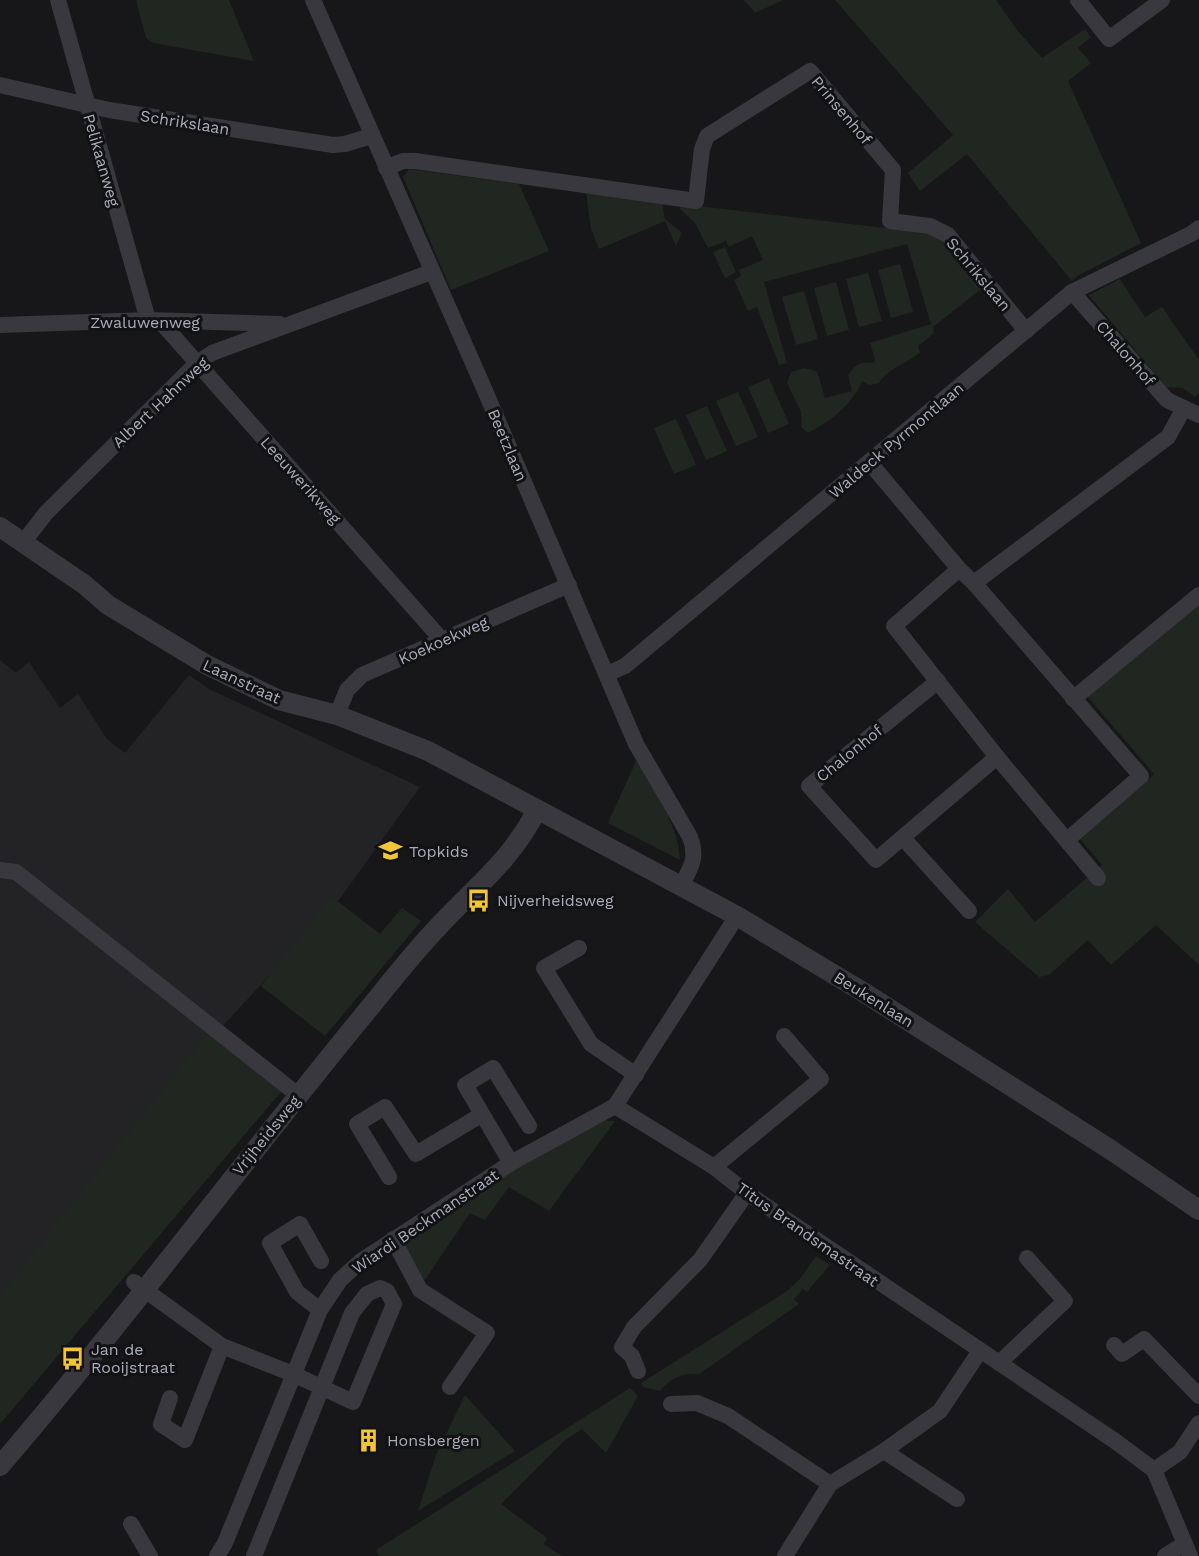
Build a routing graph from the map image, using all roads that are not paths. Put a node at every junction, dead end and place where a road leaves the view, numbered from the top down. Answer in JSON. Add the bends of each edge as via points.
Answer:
{"nodes":[{"id":1,"x":57,"y":0,"type":"edge"},
{"id":2,"x":313,"y":0,"type":"edge"},
{"id":3,"x":1078,"y":0,"type":"edge"},
{"id":4,"x":1162,"y":0,"type":"edge"},
{"id":5,"x":0,"y":85,"type":"edge"},
{"id":6,"x":86,"y":104,"type":"junction"},
{"id":7,"x":370,"y":136,"type":"junction"},
{"id":8,"x":386,"y":168,"type":"junction"},
{"id":9,"x":890,"y":221,"type":"joint"},
{"id":10,"x":1199,"y":228,"type":"edge"},
{"id":11,"x":431,"y":272,"type":"junction"},
{"id":12,"x":1072,"y":292,"type":"junction"},
{"id":13,"x":154,"y":320,"type":"junction"},
{"id":14,"x":0,"y":325,"type":"edge"},
{"id":15,"x":290,"y":325,"type":"junction"},
{"id":16,"x":1026,"y":331,"type":"junction"},
{"id":17,"x":196,"y":363,"type":"junction"},
{"id":18,"x":1191,"y":412,"type":"edge"},
{"id":19,"x":870,"y":462,"type":"junction"},
{"id":20,"x":0,"y":527,"type":"edge"},
{"id":21,"x":22,"y":544,"type":"junction"},
{"id":22,"x":959,"y":570,"type":"junction"},
{"id":23,"x":974,"y":583,"type":"junction"},
{"id":24,"x":569,"y":585,"type":"junction"},
{"id":25,"x":1199,"y":595,"type":"edge"},
{"id":26,"x":442,"y":640,"type":"junction"},
{"id":27,"x":607,"y":674,"type":"junction"},
{"id":28,"x":938,"y":681,"type":"junction"},
{"id":29,"x":1073,"y":699,"type":"junction"},
{"id":30,"x":337,"y":715,"type":"junction"},
{"id":31,"x":997,"y":757,"type":"junction"},
{"id":32,"x":537,"y":810,"type":"junction"},
{"id":33,"x":903,"y":838,"type":"junction"},
{"id":34,"x":1067,"y":840,"type":"junction"},
{"id":35,"x":0,"y":870,"type":"edge"},
{"id":36,"x":1098,"y":878,"type":"dead end"},
{"id":37,"x":681,"y":886,"type":"junction"},
{"id":38,"x":969,"y":910,"type":"dead end"},
{"id":39,"x":737,"y":916,"type":"junction"},
{"id":40,"x":579,"y":948,"type":"dead end"},
{"id":41,"x":784,"y":1036,"type":"dead end"},
{"id":42,"x":636,"y":1076,"type":"junction"},
{"id":43,"x":298,"y":1095,"type":"junction"},
{"id":44,"x":615,"y":1106,"type":"junction"},
{"id":45,"x":481,"y":1115,"type":"junction"},
{"id":46,"x":529,"y":1126,"type":"dead end"},
{"id":47,"x":511,"y":1163,"type":"junction"},
{"id":48,"x":714,"y":1167,"type":"junction"},
{"id":49,"x":389,"y":1177,"type":"dead end"},
{"id":50,"x":747,"y":1193,"type":"junction"},
{"id":51,"x":1199,"y":1210,"type":"edge"},
{"id":52,"x":393,"y":1239,"type":"junction"},
{"id":53,"x":1027,"y":1258,"type":"dead end"},
{"id":54,"x":321,"y":1262,"type":"dead end"},
{"id":55,"x":139,"y":1285,"type":"junction"},
{"id":56,"x":320,"y":1310,"type":"junction"},
{"id":57,"x":1114,"y":1345,"type":"dead end"},
{"id":58,"x":222,"y":1346,"type":"junction"},
{"id":59,"x":980,"y":1351,"type":"junction"},
{"id":60,"x":999,"y":1363,"type":"junction"},
{"id":61,"x":638,"y":1371,"type":"dead end"},
{"id":62,"x":293,"y":1374,"type":"junction"},
{"id":63,"x":324,"y":1387,"type":"junction"},
{"id":64,"x":450,"y":1387,"type":"dead end"},
{"id":65,"x":1199,"y":1396,"type":"edge"},
{"id":66,"x":170,"y":1398,"type":"dead end"},
{"id":67,"x":671,"y":1404,"type":"dead end"},
{"id":68,"x":1199,"y":1423,"type":"edge"},
{"id":69,"x":884,"y":1451,"type":"junction"},
{"id":70,"x":0,"y":1466,"type":"edge"},
{"id":71,"x":1154,"y":1470,"type":"junction"},
{"id":72,"x":830,"y":1484,"type":"junction"},
{"id":73,"x":957,"y":1499,"type":"dead end"},
{"id":74,"x":131,"y":1524,"type":"dead end"},
{"id":75,"x":1187,"y":1550,"type":"edge"},
{"id":76,"x":150,"y":1556,"type":"edge"},
{"id":77,"x":217,"y":1556,"type":"edge"},
{"id":78,"x":254,"y":1556,"type":"edge"},
{"id":79,"x":785,"y":1556,"type":"edge"},
{"id":80,"x":1165,"y":1556,"type":"edge"}],
"edges":[{"from":1,"to":6,"type":"street","name":"Pelikaanweg"},
{"from":2,"to":7,"type":"street","name":"Beetzlaan"},
{"from":3,"to":4,"type":"street","via":[[1109,39]]},
{"from":5,"to":6,"type":"street","name":"Schrikslaan"},
{"from":6,"to":7,"type":"street","name":"Schrikslaan","via":[[333,145]]},
{"from":6,"to":13,"type":"street","name":"Pelikaanweg"},
{"from":7,"to":8,"type":"street","name":"Beetzlaan"},
{"from":8,"to":9,"type":"street","name":"Prinsenhof","via":[[415,161],[696,201],[707,136],[810,71],[893,170]]},
{"from":8,"to":11,"type":"street","name":"Beetzlaan"},
{"from":9,"to":16,"type":"street","name":"Schrikslaan","via":[[930,226],[948,235]]},
{"from":10,"to":12,"type":"street","name":"Waldeck Pyrmontlaan"},
{"from":11,"to":15,"type":"street","name":"Albert Hahnweg"},
{"from":11,"to":24,"type":"street","name":"Beetzlaan"},
{"from":12,"to":16,"type":"street","name":"Waldeck Pyrmontlaan"},
{"from":12,"to":18,"type":"street","name":"Chalonhof","via":[[1167,400]]},
{"from":13,"to":14,"type":"street","name":"Zwaluwenweg"},
{"from":13,"to":15,"type":"street","name":"Zwaluwenweg"},
{"from":13,"to":17,"type":"street","name":"Leeuwerikweg"},
{"from":15,"to":17,"type":"street","name":"Albert Hahnweg","via":[[212,353]]},
{"from":16,"to":19,"type":"street","name":"Waldeck Pyrmontlaan"},
{"from":17,"to":21,"type":"street","name":"Albert Hahnweg","via":[[46,513]]},
{"from":17,"to":26,"type":"street","name":"Leeuwerikweg"},
{"from":18,"to":23,"type":"street","name":"Chalonhof","via":[[1168,437]]},
{"from":19,"to":22,"type":"street"},
{"from":19,"to":27,"type":"street","name":"Waldeck Pyrmontlaan","via":[[625,666]]},
{"from":20,"to":21,"type":"street","name":"Laanstraat"},
{"from":21,"to":30,"type":"street","name":"Laanstraat","via":[[85,585],[108,605],[207,665],[279,700]]},
{"from":22,"to":23,"type":"street"},
{"from":22,"to":28,"type":"street","via":[[894,626]]},
{"from":23,"to":29,"type":"street"},
{"from":24,"to":26,"type":"street","name":"Koekoekweg"},
{"from":24,"to":27,"type":"street","name":"Beetzlaan"},
{"from":25,"to":29,"type":"street"},
{"from":26,"to":30,"type":"street","name":"Koekoekweg","via":[[362,675],[347,690]]},
{"from":27,"to":37,"type":"street","name":"Beetzlaan","via":[[636,744],[695,848],[695,862]]},
{"from":28,"to":31,"type":"street"},
{"from":28,"to":33,"type":"street","name":"Chalonhof","via":[[809,786],[876,860]]},
{"from":29,"to":34,"type":"street","via":[[1141,776]]},
{"from":30,"to":32,"type":"street","name":"Laanstraat","via":[[428,751]]},
{"from":31,"to":33,"type":"street","name":"Chalonhof"},
{"from":31,"to":34,"type":"street"},
{"from":32,"to":37,"type":"street","name":"Beukenlaan"},
{"from":32,"to":43,"type":"street","name":"Vrijheidsweg","via":[[513,851],[435,930]]},
{"from":33,"to":38,"type":"street"},
{"from":34,"to":36,"type":"street"},
{"from":35,"to":43,"type":"street","via":[[16,872]]},
{"from":37,"to":39,"type":"street","name":"Beukenlaan"},
{"from":39,"to":42,"type":"street","name":"Wiardi Beckmanstraat"},
{"from":39,"to":51,"type":"street","name":"Beukenlaan","via":[[913,1023]]},
{"from":40,"to":42,"type":"street","via":[[544,968],[591,1044]]},
{"from":41,"to":48,"type":"street","via":[[821,1079]]},
{"from":42,"to":44,"type":"street","name":"Wiardi Beckmanstraat"},
{"from":43,"to":55,"type":"street","name":"Vrijheidsweg"},
{"from":44,"to":47,"type":"street","name":"Wiardi Beckmanstraat"},
{"from":44,"to":48,"type":"street","name":"Titus Brandsmastraat"},
{"from":45,"to":46,"type":"street","name":"Wiardi Beckmanstraat","via":[[465,1085],[493,1068]]},
{"from":45,"to":47,"type":"street","name":"Wiardi Beckmanstraat"},
{"from":45,"to":49,"type":"street","via":[[416,1154],[384,1107],[357,1124]]},
{"from":47,"to":52,"type":"street","name":"Wiardi Beckmanstraat"},
{"from":48,"to":50,"type":"street","name":"Titus Brandsmastraat"},
{"from":50,"to":59,"type":"street","name":"Titus Brandsmastraat"},
{"from":50,"to":61,"type":"street","via":[[700,1260],[634,1327],[622,1347],[632,1356]]},
{"from":52,"to":56,"type":"street","name":"Wiardi Beckmanstraat","via":[[340,1280]]},
{"from":52,"to":64,"type":"street","via":[[420,1290],[487,1333]]},
{"from":53,"to":60,"type":"street","via":[[1065,1301]]},
{"from":54,"to":56,"type":"street","via":[[300,1224],[270,1243],[297,1292]]},
{"from":55,"to":58,"type":"street"},
{"from":55,"to":70,"type":"street","name":"Vrijheidsweg","via":[[84,1369]]},
{"from":56,"to":62,"type":"street","name":"Wiardi Beckmanstraat"},
{"from":57,"to":65,"type":"street","via":[[1122,1354],[1144,1339]]},
{"from":58,"to":62,"type":"street"},
{"from":58,"to":66,"type":"street","via":[[185,1440],[161,1424]]},
{"from":59,"to":60,"type":"street","name":"Titus Brandsmastraat"},
{"from":59,"to":69,"type":"street","via":[[940,1411]]},
{"from":60,"to":71,"type":"street","name":"Titus Brandsmastraat"},
{"from":62,"to":63,"type":"street","name":"Wiardi Beckmanstraat"},
{"from":62,"to":77,"type":"street","name":"Wiardi Beckmanstraat"},
{"from":63,"to":63,"type":"street","name":"Wiardi Beckmanstraat","via":[[352,1313],[367,1294],[381,1288],[387,1291],[394,1304],[353,1402]]},
{"from":63,"to":78,"type":"street","name":"Wiardi Beckmanstraat"},
{"from":67,"to":72,"type":"street","via":[[697,1403],[728,1416]]},
{"from":68,"to":71,"type":"street","via":[[1180,1452]]},
{"from":69,"to":72,"type":"street"},
{"from":69,"to":73,"type":"street"},
{"from":71,"to":75,"type":"street"},
{"from":72,"to":79,"type":"street"},
{"from":74,"to":76,"type":"street"},
{"from":75,"to":80,"type":"street"}]}
